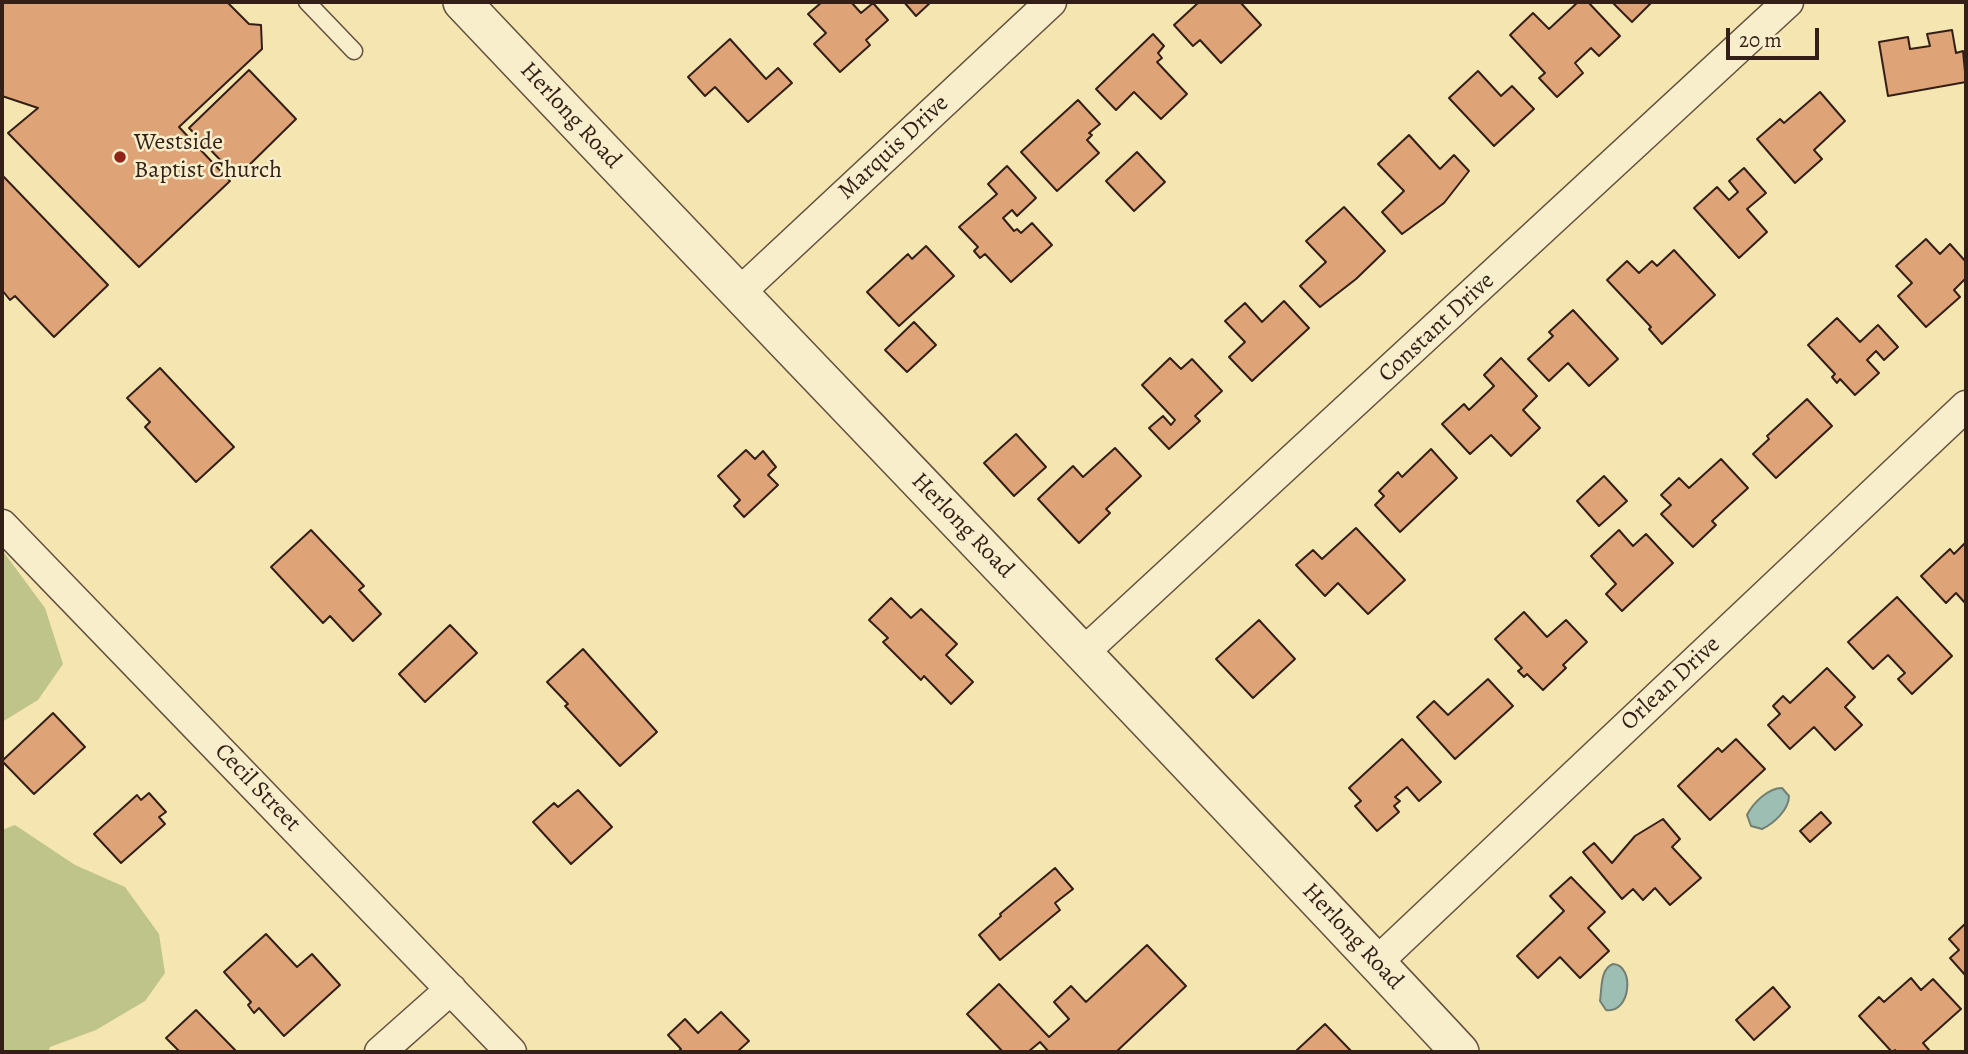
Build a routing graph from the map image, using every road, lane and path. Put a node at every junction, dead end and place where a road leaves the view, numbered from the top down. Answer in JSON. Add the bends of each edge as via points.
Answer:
{"nodes":[{"id":1,"x":307,"y":2,"type":"edge"},
{"id":2,"x":462,"y":2,"type":"edge"},
{"id":3,"x":1051,"y":2,"type":"edge"},
{"id":4,"x":1788,"y":2,"type":"edge"},
{"id":5,"x":354,"y":51,"type":"dead end"},
{"id":6,"x":738,"y":294,"type":"junction"},
{"id":7,"x":1966,"y":406,"type":"edge"},
{"id":8,"x":2,"y":524,"type":"edge"},
{"id":9,"x":1084,"y":652,"type":"junction"},
{"id":10,"x":1376,"y":963,"type":"junction"},
{"id":11,"x":451,"y":989,"type":"junction"},
{"id":12,"x":380,"y":1052,"type":"edge"},
{"id":13,"x":511,"y":1052,"type":"edge"},
{"id":14,"x":1460,"y":1052,"type":"edge"}],
"edges":[{"from":1,"to":5,"type":"lane"},
{"from":2,"to":6,"type":"street","name":"Herlong Road"},
{"from":3,"to":6,"type":"street","name":"Marquis Drive"},
{"from":4,"to":9,"type":"street","name":"Constant Drive"},
{"from":6,"to":9,"type":"street","name":"Herlong Road"},
{"from":7,"to":10,"type":"street","name":"Orlean Drive"},
{"from":8,"to":11,"type":"street","name":"Cecil Street"},
{"from":9,"to":10,"type":"street","name":"Herlong Road"},
{"from":10,"to":14,"type":"street","name":"Herlong Road"},
{"from":11,"to":12,"type":"street"},
{"from":11,"to":13,"type":"street","name":"Cecil Street"}]}
